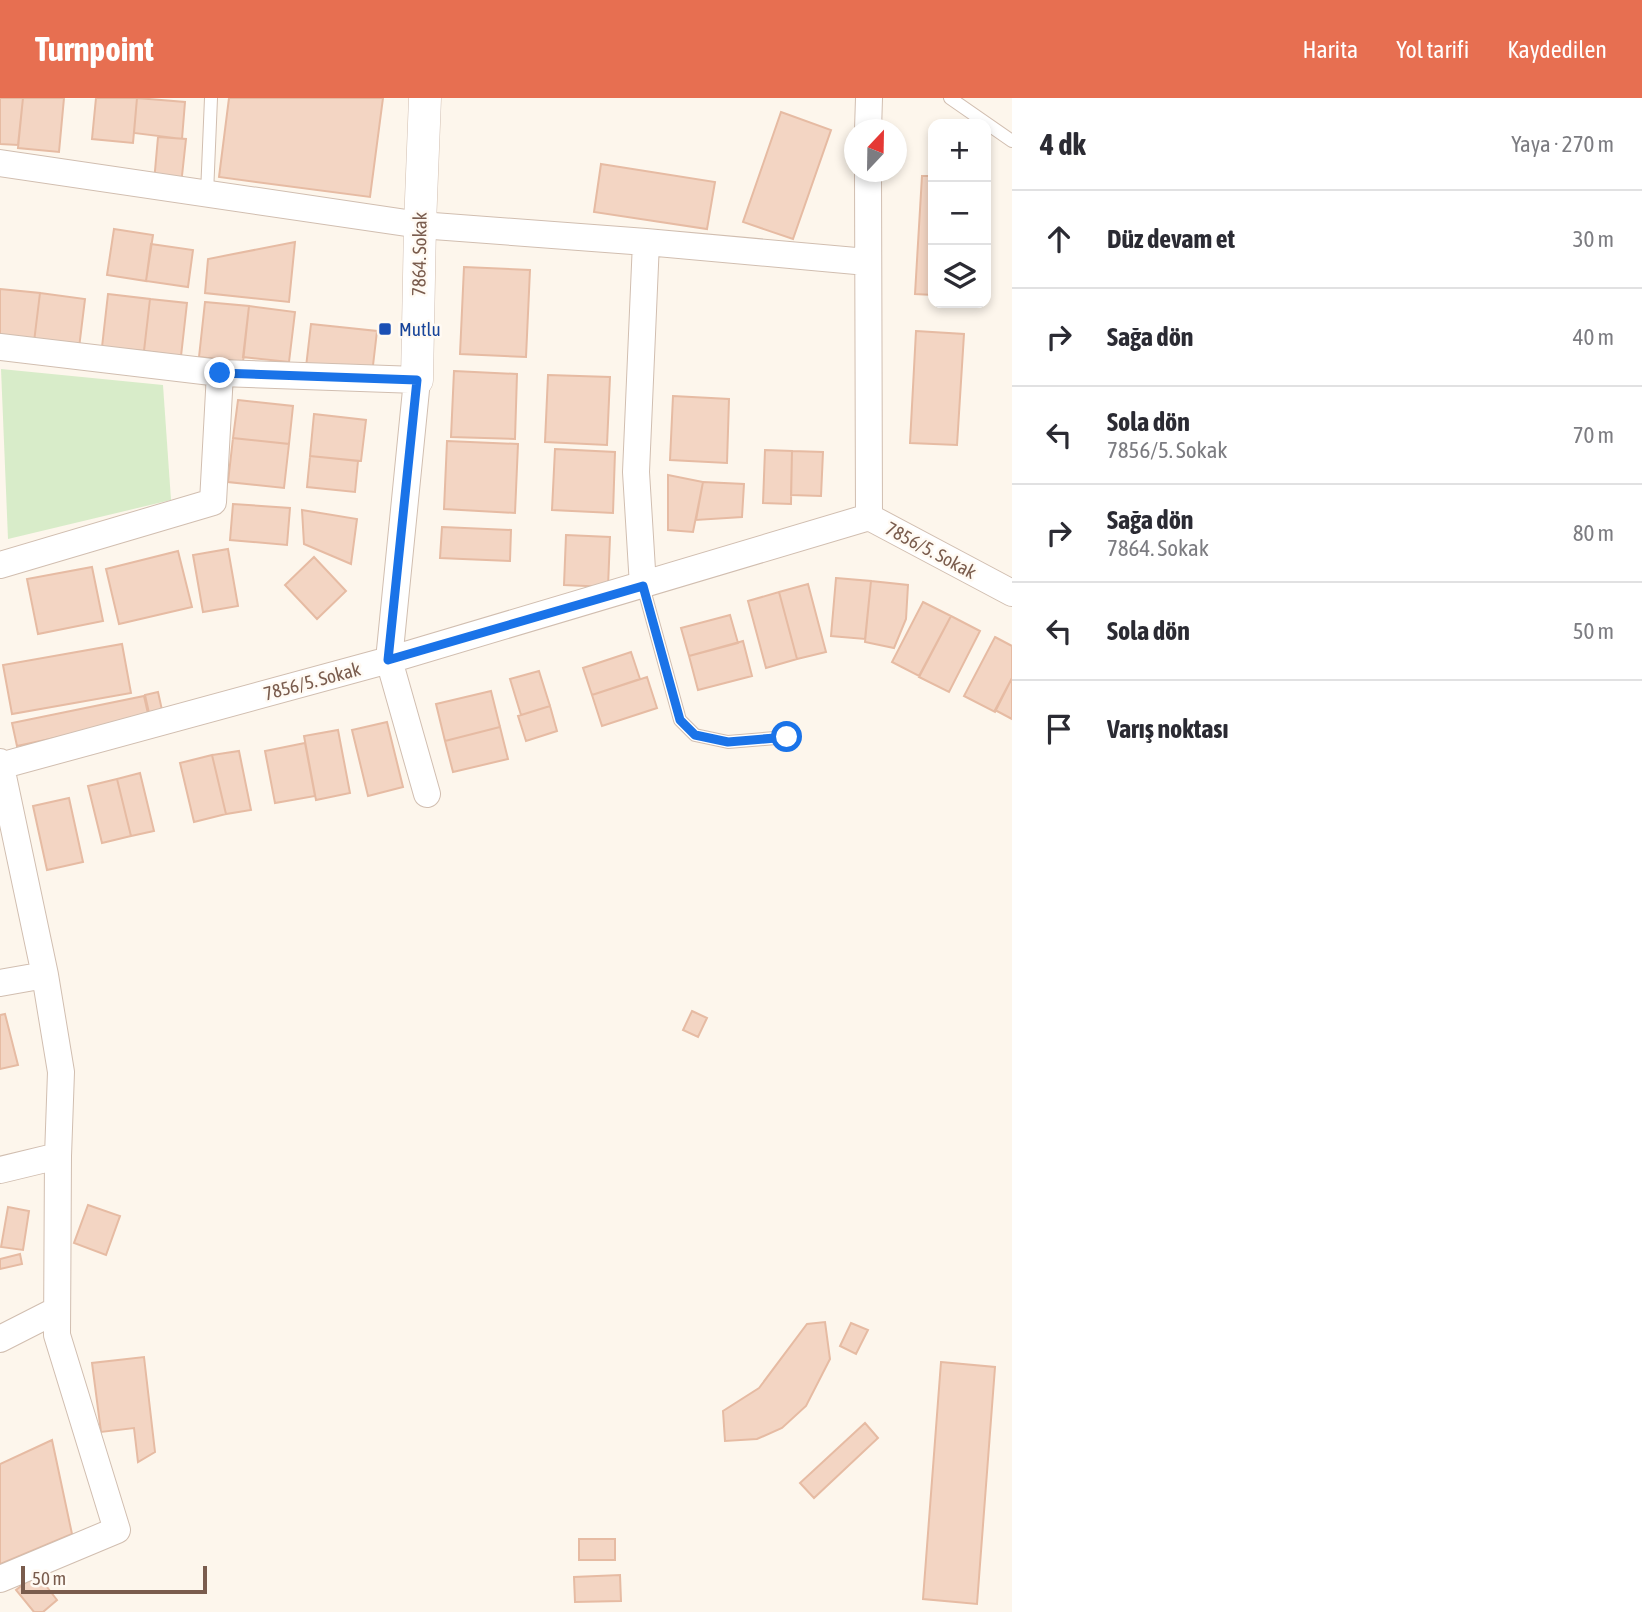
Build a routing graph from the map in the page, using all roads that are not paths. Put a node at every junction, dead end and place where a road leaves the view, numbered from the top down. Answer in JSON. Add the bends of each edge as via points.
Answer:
{"nodes":[{"id":1,"x":211,"y":98,"type":"edge"},
{"id":2,"x":425,"y":98,"type":"edge"},
{"id":3,"x":869,"y":98,"type":"edge"},
{"id":4,"x":950,"y":98,"type":"edge"},
{"id":5,"x":868,"y":119,"type":"edge"},
{"id":6,"x":1012,"y":141,"type":"edge"},
{"id":7,"x":0,"y":163,"type":"edge"},
{"id":8,"x":868,"y":182,"type":"edge"},
{"id":9,"x":207,"y":194,"type":"junction"},
{"id":10,"x":420,"y":225,"type":"junction"},
{"id":11,"x":646,"y":242,"type":"junction"},
{"id":12,"x":867,"y":262,"type":"junction"},
{"id":13,"x":0,"y":347,"type":"edge"},
{"id":14,"x":220,"y":373,"type":"junction"},
{"id":15,"x":417,"y":380,"type":"junction"},
{"id":16,"x":869,"y":517,"type":"junction"},
{"id":17,"x":0,"y":565,"type":"edge"},
{"id":18,"x":643,"y":586,"type":"junction"},
{"id":19,"x":1012,"y":593,"type":"edge"},
{"id":20,"x":388,"y":660,"type":"junction"},
{"id":21,"x":787,"y":737,"type":"dead end"},
{"id":22,"x":0,"y":765,"type":"edge"},
{"id":23,"x":427,"y":794,"type":"dead end"},
{"id":24,"x":45,"y":975,"type":"junction"},
{"id":25,"x":0,"y":984,"type":"edge"},
{"id":26,"x":58,"y":1156,"type":"junction"},
{"id":27,"x":0,"y":1170,"type":"edge"},
{"id":28,"x":57,"y":1310,"type":"junction"},
{"id":29,"x":0,"y":1339,"type":"edge"},
{"id":30,"x":0,"y":1579,"type":"edge"}],
"edges":[{"from":1,"to":9,"type":"lane"},
{"from":2,"to":10,"type":"street","name":"7864. Sokak"},
{"from":3,"to":5,"type":"street"},
{"from":4,"to":6,"type":"lane"},
{"from":7,"to":9,"type":"street"},
{"from":8,"to":12,"type":"street"},
{"from":9,"to":10,"type":"street"},
{"from":10,"to":11,"type":"street"},
{"from":10,"to":15,"type":"street","name":"7864. Sokak"},
{"from":11,"to":12,"type":"street"},
{"from":11,"to":18,"type":"street","via":[[636,472]]},
{"from":12,"to":16,"type":"street"},
{"from":13,"to":14,"type":"street"},
{"from":14,"to":15,"type":"street"},
{"from":14,"to":17,"type":"street","via":[[213,502]]},
{"from":15,"to":20,"type":"street","name":"7864. Sokak"},
{"from":16,"to":18,"type":"street","name":"7856/5. Sokak"},
{"from":16,"to":19,"type":"street","name":"7856/5. Sokak"},
{"from":18,"to":20,"type":"street","name":"7856/5. Sokak"},
{"from":18,"to":21,"type":"lane","via":[[680,720],[695,735],[728,742]]},
{"from":20,"to":22,"type":"street","name":"7856/5. Sokak"},
{"from":20,"to":23,"type":"street"},
{"from":22,"to":24,"type":"street"},
{"from":24,"to":25,"type":"street"},
{"from":24,"to":26,"type":"street","via":[[61,1072]]},
{"from":26,"to":27,"type":"street"},
{"from":26,"to":28,"type":"street"},
{"from":28,"to":29,"type":"street"},
{"from":28,"to":30,"type":"street","via":[[57,1335],[117,1530]]}]}
